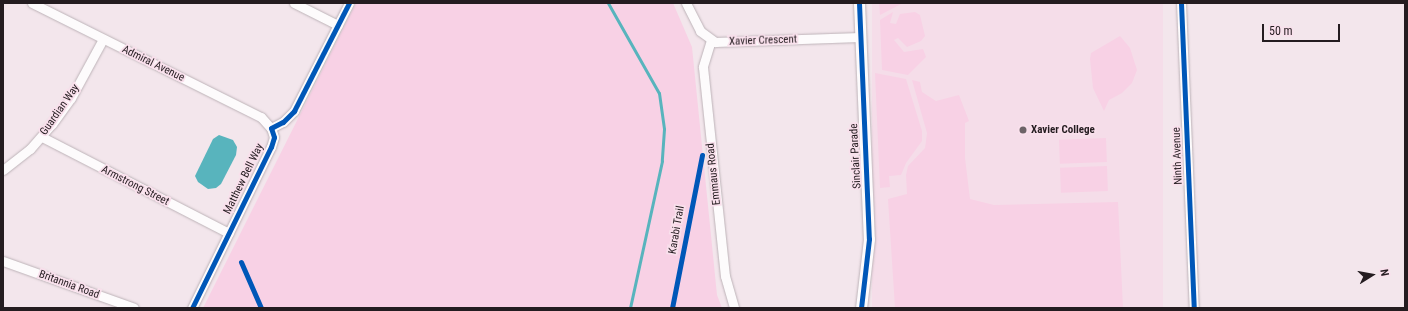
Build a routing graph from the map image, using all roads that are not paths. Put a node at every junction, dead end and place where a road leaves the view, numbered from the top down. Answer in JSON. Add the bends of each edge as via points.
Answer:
{"nodes":[{"id":1,"x":32,"y":3,"type":"edge"},
{"id":2,"x":294,"y":3,"type":"edge"},
{"id":3,"x":349,"y":3,"type":"edge"},
{"id":4,"x":686,"y":3,"type":"edge"},
{"id":5,"x":859,"y":3,"type":"edge"},
{"id":6,"x":1181,"y":3,"type":"edge"},
{"id":7,"x":338,"y":25,"type":"junction"},
{"id":8,"x":860,"y":37,"type":"junction"},
{"id":9,"x":103,"y":39,"type":"junction"},
{"id":10,"x":711,"y":40,"type":"junction"},
{"id":11,"x":271,"y":128,"type":"junction"},
{"id":12,"x":42,"y":138,"type":"junction"},
{"id":13,"x":3,"y":170,"type":"edge"},
{"id":14,"x":229,"y":233,"type":"junction"},
{"id":15,"x":3,"y":261,"type":"edge"},
{"id":16,"x":134,"y":308,"type":"edge"},
{"id":17,"x":192,"y":308,"type":"edge"},
{"id":18,"x":734,"y":308,"type":"edge"},
{"id":19,"x":861,"y":308,"type":"edge"},
{"id":20,"x":1194,"y":308,"type":"edge"}],
"edges":[{"from":1,"to":9,"type":"street","name":"Admiral Avenue"},
{"from":2,"to":7,"type":"street"},
{"from":3,"to":7,"type":"street"},
{"from":4,"to":10,"type":"street","via":[[700,31]]},
{"from":5,"to":8,"type":"street","name":"Sinclair Parade"},
{"from":6,"to":20,"type":"street","name":"Ninth Avenue"},
{"from":7,"to":11,"type":"street","via":[[294,111],[283,122]]},
{"from":8,"to":10,"type":"street","name":"Xavier Crescent","via":[[727,43]]},
{"from":8,"to":19,"type":"street","name":"Sinclair Parade","via":[[869,239]]},
{"from":9,"to":11,"type":"street","name":"Admiral Avenue","via":[[261,117]]},
{"from":9,"to":12,"type":"street","name":"Guardian Way","via":[[71,98]]},
{"from":10,"to":18,"type":"street","name":"Emmaus Road","via":[[703,67],[726,276]]},
{"from":11,"to":14,"type":"street","name":"Matthew Bell Way","via":[[274,137],[272,147]]},
{"from":12,"to":13,"type":"street","name":"Guardian Way"},
{"from":12,"to":14,"type":"street","name":"Armstrong Street"},
{"from":14,"to":17,"type":"street","name":"Matthew Bell Way"},
{"from":15,"to":16,"type":"street","name":"Britannia Road"}]}
